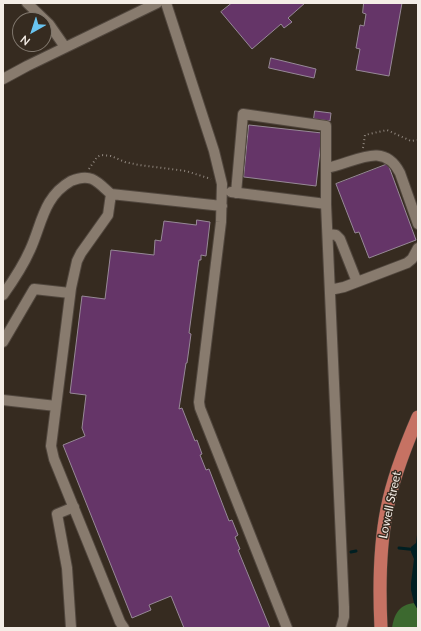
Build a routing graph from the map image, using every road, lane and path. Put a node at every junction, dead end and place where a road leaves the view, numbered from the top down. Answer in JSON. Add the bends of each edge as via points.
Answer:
{"nodes":[{"id":1,"x":27,"y":3,"type":"edge"},
{"id":2,"x":156,"y":3,"type":"edge"},
{"id":3,"x":166,"y":3,"type":"edge"},
{"id":4,"x":65,"y":47,"type":"junction"},
{"id":5,"x":3,"y":80,"type":"edge"},
{"id":6,"x":418,"y":140,"type":"edge"},
{"id":7,"x":361,"y":158,"type":"junction"},
{"id":8,"x":326,"y":168,"type":"junction"},
{"id":9,"x":87,"y":178,"type":"junction"},
{"id":10,"x":221,"y":178,"type":"junction"},
{"id":11,"x":222,"y":191,"type":"junction"},
{"id":12,"x":236,"y":193,"type":"junction"},
{"id":13,"x":111,"y":194,"type":"junction"},
{"id":14,"x":326,"y":204,"type":"junction"},
{"id":15,"x":222,"y":206,"type":"junction"},
{"id":16,"x":418,"y":224,"type":"edge"},
{"id":17,"x":328,"y":234,"type":"junction"},
{"id":18,"x":418,"y":248,"type":"edge"},
{"id":19,"x":357,"y":282,"type":"junction"},
{"id":20,"x":330,"y":290,"type":"junction"},
{"id":21,"x":70,"y":293,"type":"junction"},
{"id":22,"x":3,"y":295,"type":"edge"},
{"id":23,"x":3,"y":342,"type":"edge"},
{"id":24,"x":3,"y":400,"type":"edge"},
{"id":25,"x":56,"y":406,"type":"junction"},
{"id":26,"x":418,"y":417,"type":"edge"},
{"id":27,"x":74,"y":508,"type":"junction"},
{"id":28,"x":71,"y":628,"type":"edge"},
{"id":29,"x":124,"y":628,"type":"edge"},
{"id":30,"x":287,"y":628,"type":"edge"},
{"id":31,"x":341,"y":628,"type":"edge"},
{"id":32,"x":381,"y":628,"type":"edge"}],
"edges":[{"from":1,"to":4,"type":"street","via":[[49,24]]},
{"from":2,"to":4,"type":"street"},
{"from":3,"to":10,"type":"street"},
{"from":4,"to":5,"type":"street"},
{"from":6,"to":7,"type":"path","via":[[411,141],[387,130],[365,135]]},
{"from":7,"to":8,"type":"street"},
{"from":7,"to":16,"type":"street","via":[[371,155],[389,159],[400,173]]},
{"from":8,"to":12,"type":"street","via":[[326,126],[243,114]]},
{"from":8,"to":14,"type":"street"},
{"from":9,"to":10,"type":"path","via":[[94,161],[101,155],[139,165],[186,171],[209,180]]},
{"from":9,"to":13,"type":"street","via":[[95,180]]},
{"from":9,"to":22,"type":"street","via":[[78,178],[59,189],[52,197],[41,218],[29,253]]},
{"from":10,"to":11,"type":"street"},
{"from":11,"to":12,"type":"street"},
{"from":11,"to":15,"type":"street"},
{"from":12,"to":14,"type":"street"},
{"from":13,"to":15,"type":"street"},
{"from":13,"to":21,"type":"street","via":[[108,215],[79,257]]},
{"from":14,"to":17,"type":"street"},
{"from":15,"to":30,"type":"street","via":[[199,405]]},
{"from":17,"to":19,"type":"street","via":[[336,235],[340,239]]},
{"from":17,"to":20,"type":"street"},
{"from":18,"to":19,"type":"street","via":[[407,263]]},
{"from":19,"to":20,"type":"street"},
{"from":20,"to":31,"type":"street","via":[[344,607]]},
{"from":21,"to":23,"type":"street","via":[[34,289]]},
{"from":21,"to":25,"type":"street"},
{"from":24,"to":25,"type":"street"},
{"from":25,"to":27,"type":"street","via":[[51,450]]},
{"from":26,"to":32,"type":"main road","name":"Lowell Street","via":[[401,458],[387,509],[380,561]]},
{"from":27,"to":28,"type":"street","via":[[57,514],[67,568]]},
{"from":27,"to":29,"type":"street"}]}
